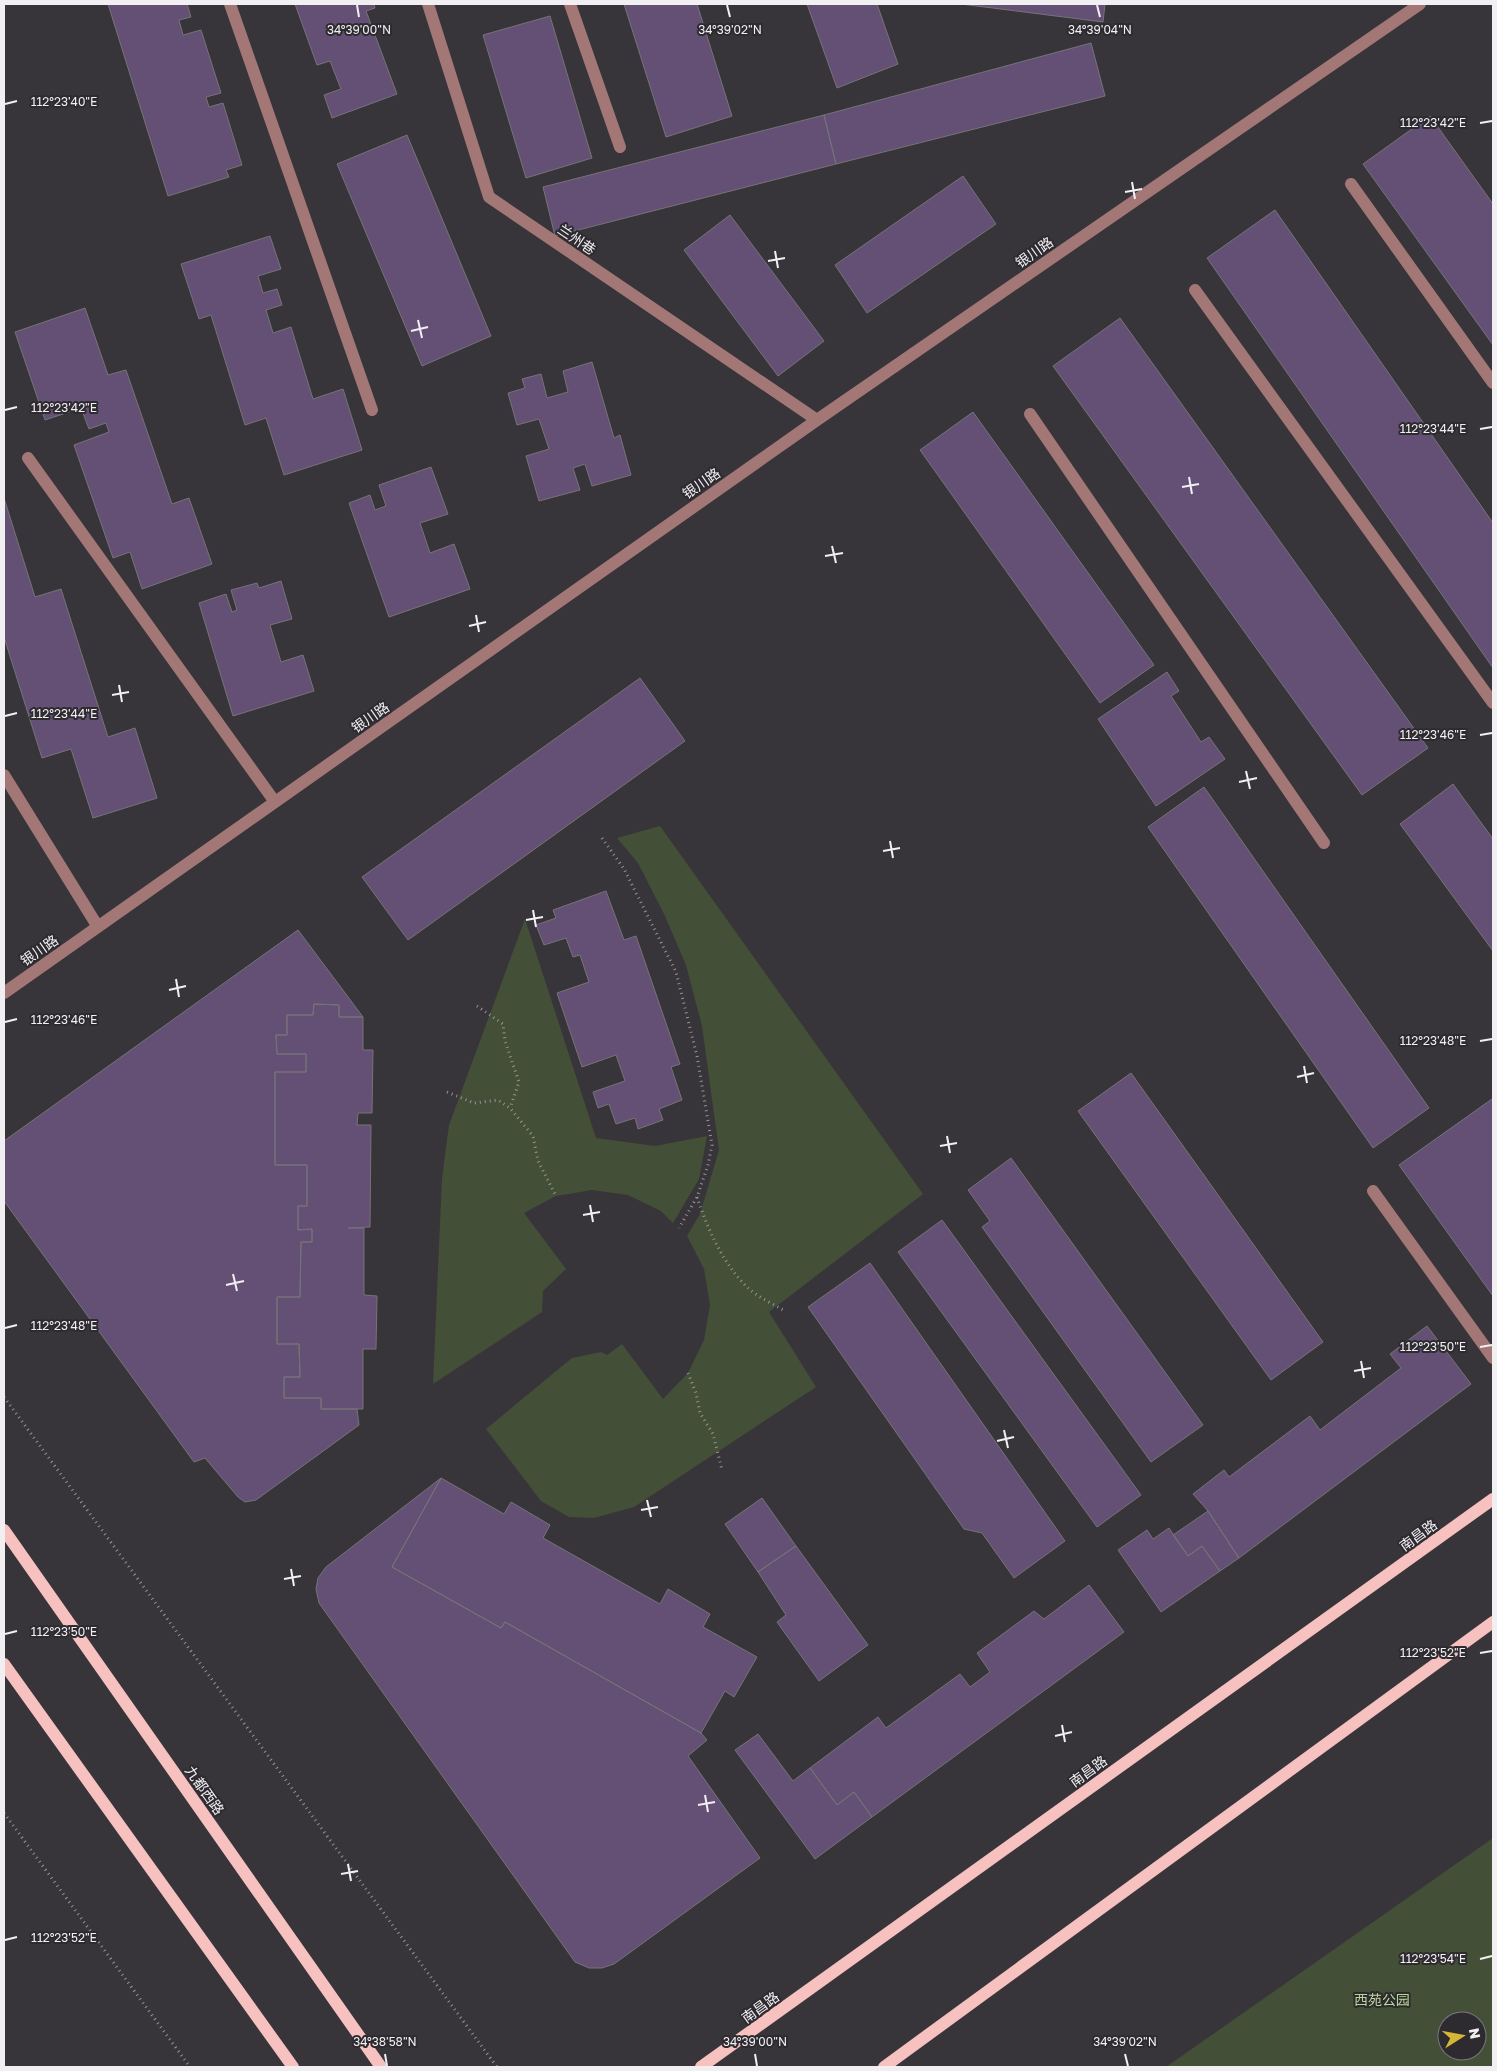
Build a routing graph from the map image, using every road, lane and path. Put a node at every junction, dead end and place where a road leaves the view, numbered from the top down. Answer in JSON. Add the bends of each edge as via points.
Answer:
{"nodes":[{"id":1,"x":230,"y":4,"type":"edge"},
{"id":2,"x":428,"y":4,"type":"edge"},
{"id":3,"x":570,"y":4,"type":"edge"},
{"id":4,"x":1420,"y":4,"type":"edge"},
{"id":5,"x":620,"y":147,"type":"dead end"},
{"id":6,"x":1351,"y":184,"type":"dead end"},
{"id":7,"x":1195,"y":290,"type":"dead end"},
{"id":8,"x":1493,"y":382,"type":"edge"},
{"id":9,"x":372,"y":410,"type":"dead end"},
{"id":10,"x":1030,"y":414,"type":"dead end"},
{"id":11,"x":817,"y":420,"type":"junction"},
{"id":12,"x":28,"y":458,"type":"dead end"},
{"id":13,"x":1493,"y":703,"type":"edge"},
{"id":14,"x":4,"y":774,"type":"edge"},
{"id":15,"x":275,"y":802,"type":"junction"},
{"id":16,"x":602,"y":838,"type":"dead end"},
{"id":17,"x":1324,"y":843,"type":"dead end"},
{"id":18,"x":98,"y":927,"type":"junction"},
{"id":19,"x":4,"y":994,"type":"edge"},
{"id":20,"x":477,"y":1006,"type":"dead end"},
{"id":21,"x":447,"y":1092,"type":"dead end"},
{"id":22,"x":510,"y":1108,"type":"junction"},
{"id":23,"x":1373,"y":1191,"type":"dead end"},
{"id":24,"x":556,"y":1196,"type":"dead end"},
{"id":25,"x":697,"y":1196,"type":"junction"},
{"id":26,"x":679,"y":1228,"type":"dead end"},
{"id":27,"x":785,"y":1311,"type":"dead end"},
{"id":28,"x":1493,"y":1358,"type":"edge"},
{"id":29,"x":688,"y":1373,"type":"dead end"},
{"id":30,"x":4,"y":1397,"type":"edge"},
{"id":31,"x":722,"y":1470,"type":"dead end"},
{"id":32,"x":1493,"y":1499,"type":"edge"},
{"id":33,"x":4,"y":1530,"type":"edge"},
{"id":34,"x":1493,"y":1622,"type":"edge"},
{"id":35,"x":4,"y":1664,"type":"edge"},
{"id":36,"x":4,"y":1813,"type":"edge"},
{"id":37,"x":190,"y":2067,"type":"edge"},
{"id":38,"x":293,"y":2067,"type":"edge"},
{"id":39,"x":381,"y":2067,"type":"edge"},
{"id":40,"x":497,"y":2067,"type":"edge"},
{"id":41,"x":701,"y":2067,"type":"edge"},
{"id":42,"x":884,"y":2067,"type":"edge"}],
"edges":[{"from":1,"to":9,"type":"street"},
{"from":2,"to":11,"type":"street","name":"兰州巷","via":[[489,197]]},
{"from":3,"to":5,"type":"street"},
{"from":4,"to":11,"type":"street","name":"银川路"},
{"from":6,"to":8,"type":"street"},
{"from":7,"to":13,"type":"street"},
{"from":10,"to":17,"type":"street"},
{"from":11,"to":15,"type":"street","name":"银川路"},
{"from":12,"to":15,"type":"street"},
{"from":14,"to":18,"type":"street"},
{"from":15,"to":18,"type":"street","name":"银川路"},
{"from":16,"to":25,"type":"path","via":[[624,869],[676,972],[697,1056],[712,1145]]},
{"from":18,"to":19,"type":"street","name":"银川路"},
{"from":20,"to":22,"type":"path","via":[[503,1024],[505,1041],[519,1082]]},
{"from":21,"to":22,"type":"path","via":[[474,1103],[498,1100]]},
{"from":22,"to":24,"type":"path","via":[[533,1136],[538,1162]]},
{"from":23,"to":28,"type":"street"},
{"from":25,"to":26,"type":"path"},
{"from":25,"to":27,"type":"path","via":[[705,1221],[724,1258],[749,1289]]},
{"from":29,"to":31,"type":"path","via":[[700,1413],[713,1434]]},
{"from":30,"to":40,"type":"path"},
{"from":32,"to":41,"type":"main road","name":"南昌路"},
{"from":33,"to":39,"type":"main road","name":"九都西路"},
{"from":34,"to":42,"type":"main road"},
{"from":35,"to":38,"type":"main road"},
{"from":36,"to":37,"type":"path"}]}
